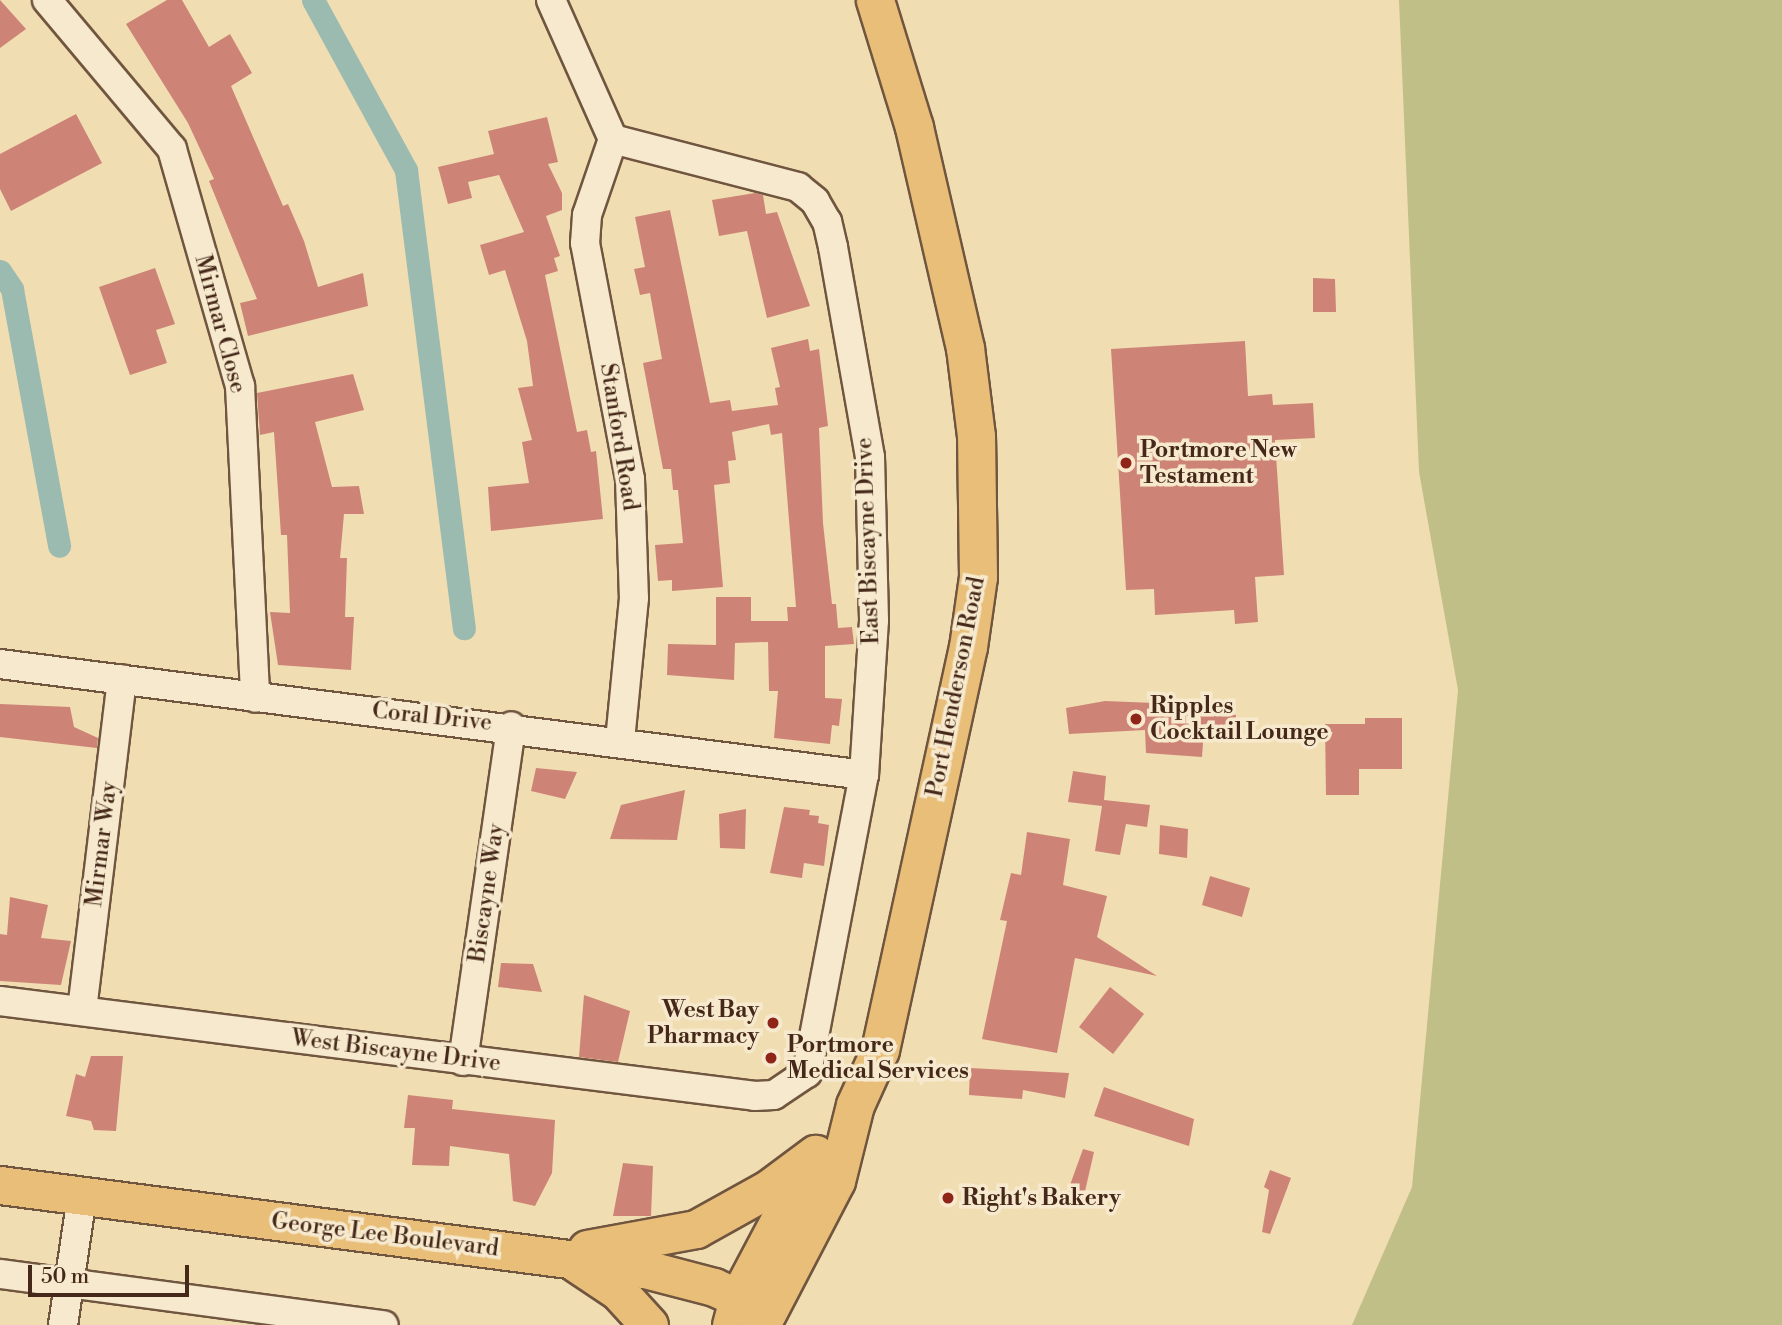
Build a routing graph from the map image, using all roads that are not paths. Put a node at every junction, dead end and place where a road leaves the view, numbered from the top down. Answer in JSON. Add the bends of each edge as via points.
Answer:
{"nodes":[{"id":1,"x":47,"y":0,"type":"edge"},
{"id":2,"x":560,"y":3,"type":"edge"},
{"id":3,"x":871,"y":6,"type":"edge"},
{"id":4,"x":613,"y":139,"type":"junction"},
{"id":5,"x":0,"y":664,"type":"edge"},
{"id":6,"x":122,"y":679,"type":"junction"},
{"id":7,"x":256,"y":698,"type":"junction"},
{"id":8,"x":511,"y":726,"type":"junction"},
{"id":9,"x":620,"y":740,"type":"junction"},
{"id":10,"x":864,"y":775,"type":"junction"},
{"id":11,"x":0,"y":1001,"type":"edge"},
{"id":12,"x":82,"y":1010,"type":"junction"},
{"id":13,"x":463,"y":1061,"type":"junction"},
{"id":14,"x":791,"y":1087,"type":"joint"},
{"id":15,"x":855,"y":1105,"type":"junction"},
{"id":16,"x":815,"y":1154,"type":"junction"},
{"id":17,"x":0,"y":1185,"type":"edge"},
{"id":18,"x":82,"y":1196,"type":"junction"},
{"id":19,"x":555,"y":1257,"type":"junction"},
{"id":20,"x":0,"y":1274,"type":"edge"},
{"id":21,"x":69,"y":1284,"type":"junction"},
{"id":22,"x":748,"y":1315,"type":"edge"},
{"id":23,"x":63,"y":1325,"type":"edge"},
{"id":24,"x":384,"y":1325,"type":"edge"},
{"id":25,"x":649,"y":1325,"type":"edge"}],
"edges":[{"from":1,"to":7,"type":"street","name":"Mirmar Close","via":[[172,149],[240,386]]},
{"from":2,"to":4,"type":"street"},
{"from":3,"to":15,"type":"main road","name":"Port Henderson Road","via":[[914,127],[950,268],[976,436],[980,519],[978,577],[954,712],[880,1050]]},
{"from":4,"to":9,"type":"street","name":"Stanford Road","via":[[587,215],[585,243],[630,479],[634,598]]},
{"from":4,"to":10,"type":"street","name":"East Biscayne Drive","via":[[798,187],[815,201],[827,222],[870,457],[874,620]]},
{"from":5,"to":6,"type":"street","name":"Coral Drive"},
{"from":6,"to":7,"type":"street","name":"Coral Drive"},
{"from":6,"to":12,"type":"street","name":"Mirmar Way"},
{"from":7,"to":8,"type":"street","name":"Coral Drive"},
{"from":8,"to":9,"type":"street","name":"Coral Drive"},
{"from":8,"to":13,"type":"street","name":"Biscayne Way"},
{"from":9,"to":10,"type":"street","name":"Coral Drive"},
{"from":10,"to":14,"type":"street","name":"East Biscayne Drive","via":[[813,1063]]},
{"from":11,"to":12,"type":"street","name":"West Biscayne Drive"},
{"from":12,"to":13,"type":"street","name":"West Biscayne Drive"},
{"from":13,"to":14,"type":"street","name":"West Biscayne Drive","via":[[755,1096]]},
{"from":15,"to":16,"type":"main road","name":"Port Henderson Road"},
{"from":15,"to":22,"type":"main road","name":"Port Henderson Road","via":[[836,1181]]},
{"from":16,"to":19,"type":"main road","via":[[768,1189],[696,1229]]},
{"from":16,"to":22,"type":"main road","name":"Port Henderson Road"},
{"from":17,"to":18,"type":"main road","name":"George Lee Boulevard"},
{"from":18,"to":19,"type":"main road","name":"George Lee Boulevard"},
{"from":18,"to":21,"type":"street"},
{"from":19,"to":22,"type":"main road","name":"George Lee Boulevard","via":[[645,1269]]},
{"from":19,"to":25,"type":"main road","via":[[618,1292]]},
{"from":20,"to":21,"type":"street"},
{"from":21,"to":23,"type":"street"},
{"from":21,"to":24,"type":"street"}]}
